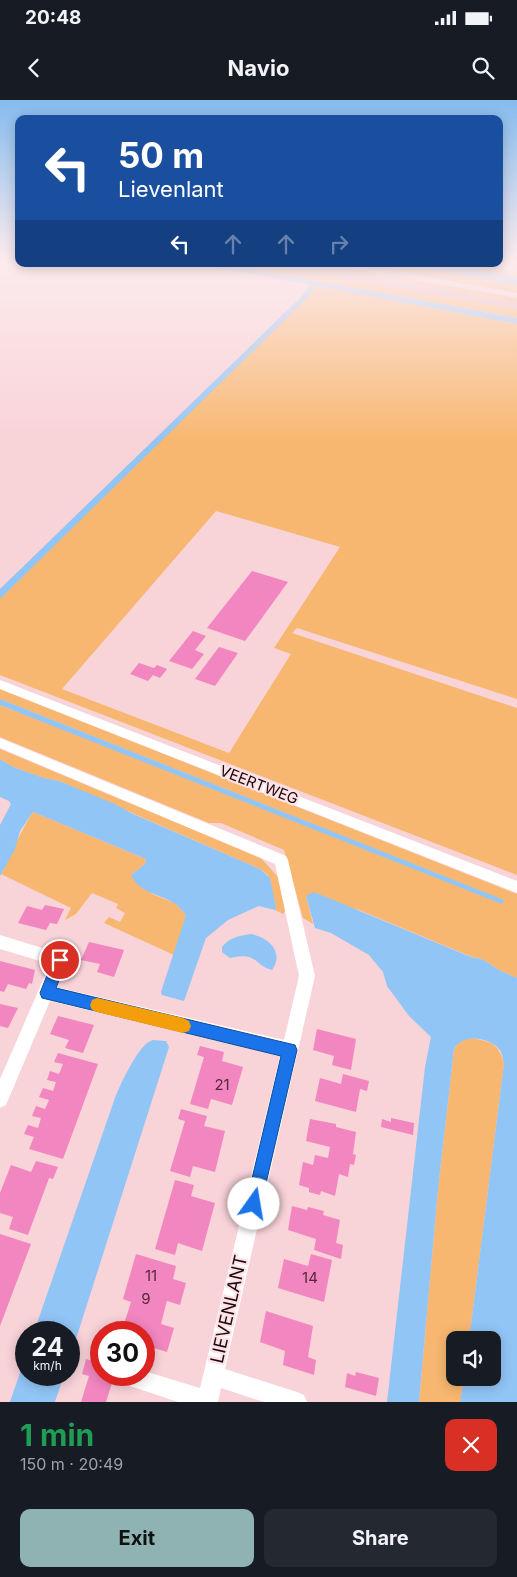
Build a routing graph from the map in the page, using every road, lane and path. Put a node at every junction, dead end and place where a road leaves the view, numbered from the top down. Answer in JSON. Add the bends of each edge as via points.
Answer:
{"nodes":[{"id":1,"x":0,"y":684,"type":"edge"},
{"id":2,"x":0,"y":743,"type":"edge"},
{"id":3,"x":517,"y":887,"type":"edge"},
{"id":4,"x":0,"y":942,"type":"edge"},
{"id":5,"x":47,"y":993,"type":"junction"},
{"id":6,"x":290,"y":1050,"type":"junction"},
{"id":7,"x":16,"y":1061,"type":"junction"},
{"id":8,"x":0,"y":1082,"type":"edge"},
{"id":9,"x":0,"y":1099,"type":"edge"},
{"id":10,"x":214,"y":1376,"type":"junction"},
{"id":11,"x":155,"y":1385,"type":"edge"},
{"id":12,"x":207,"y":1402,"type":"edge"},
{"id":13,"x":297,"y":1402,"type":"edge"}],
"edges":[{"from":1,"to":3,"type":"street","name":"VEERTWEG"},
{"from":2,"to":6,"type":"street","name":"LIEVENLANT","via":[[281,860],[307,976]]},
{"from":4,"to":5,"type":"street","via":[[60,960]]},
{"from":5,"to":6,"type":"street"},
{"from":5,"to":7,"type":"street"},
{"from":6,"to":10,"type":"street","name":"LIEVENLANT"},
{"from":7,"to":8,"type":"street"},
{"from":7,"to":9,"type":"street"},
{"from":10,"to":12,"type":"street","name":"LIEVENLANT"},
{"from":10,"to":13,"type":"street","name":"LIEVENLANT"},
{"from":11,"to":12,"type":"street","name":"LIEVENLANT"}]}
